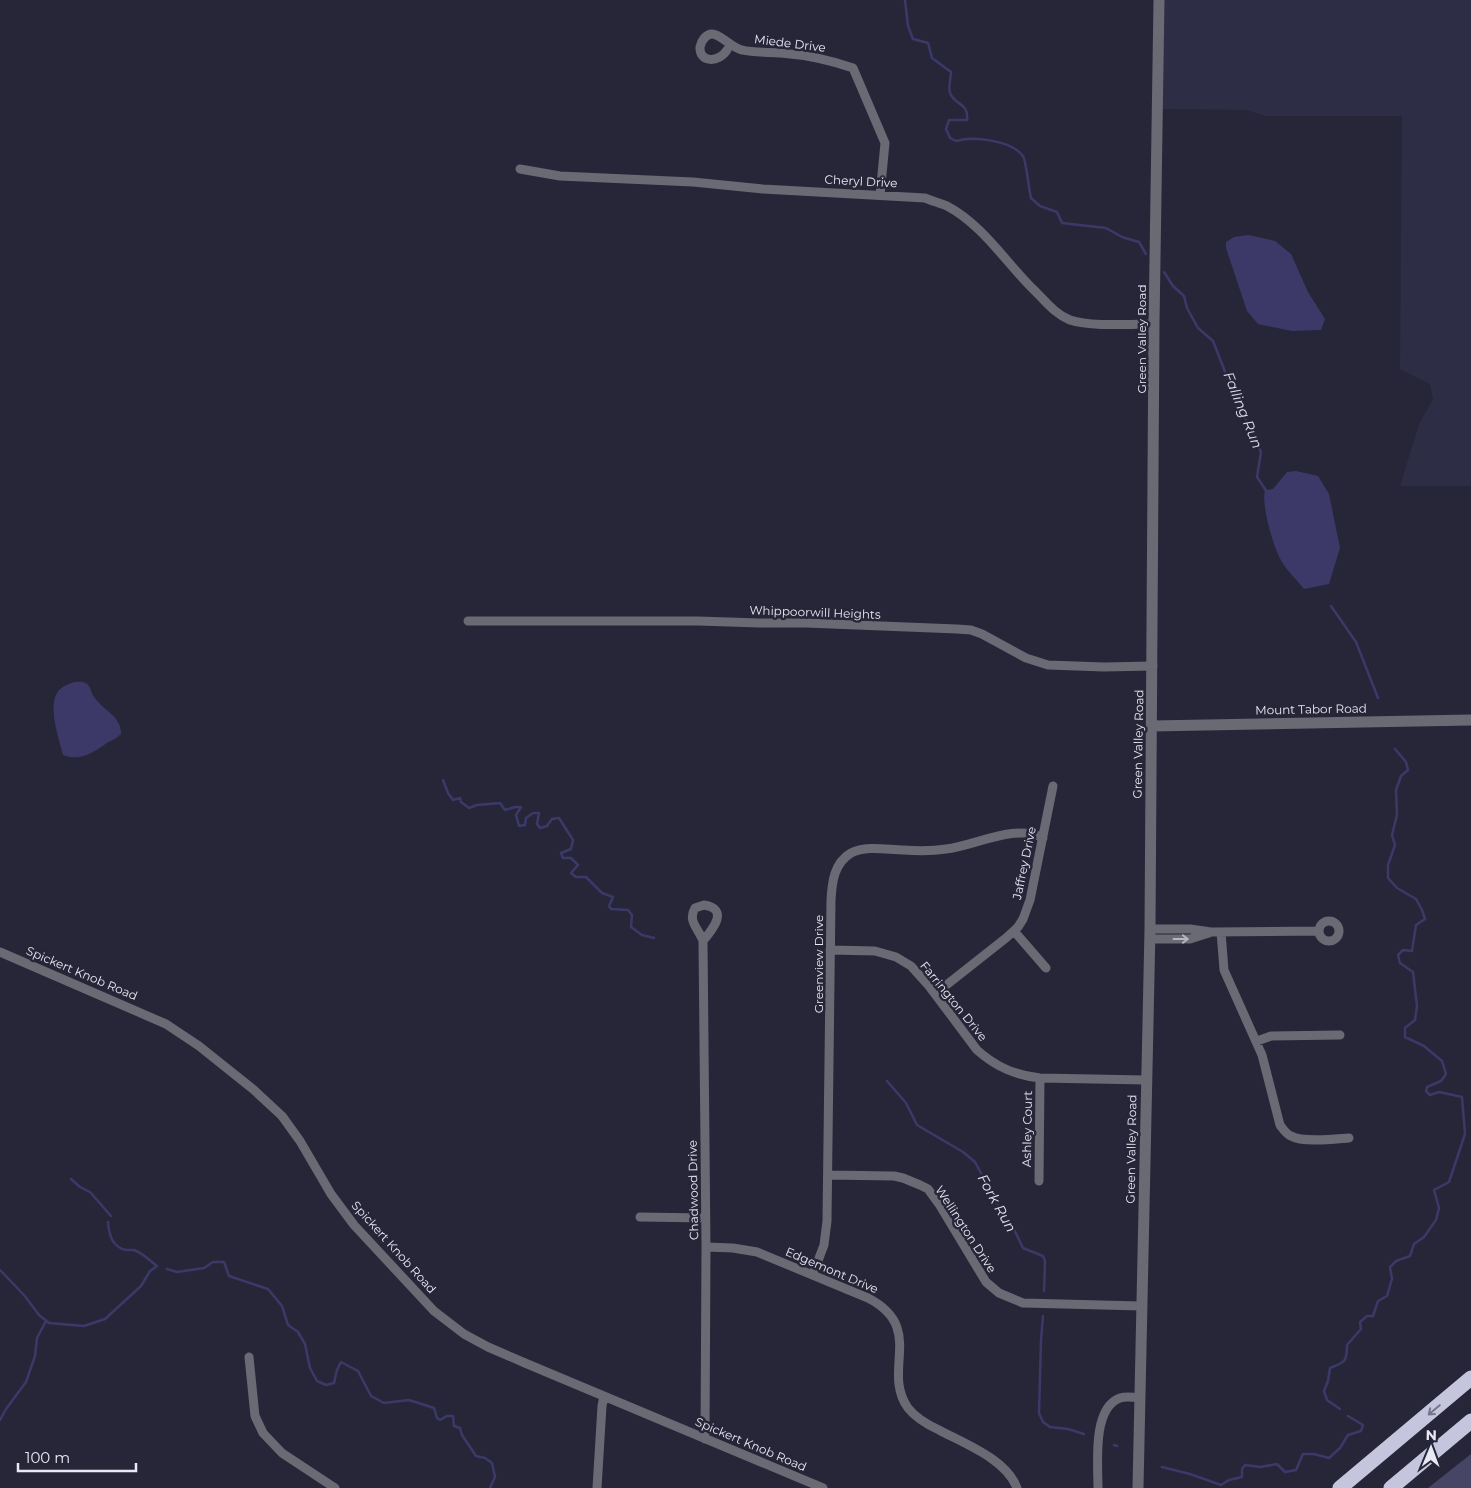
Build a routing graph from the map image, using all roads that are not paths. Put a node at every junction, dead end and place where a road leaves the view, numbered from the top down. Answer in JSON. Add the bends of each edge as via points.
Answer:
{"nodes":[{"id":1,"x":1159,"y":0,"type":"edge"},
{"id":2,"x":727,"y":50,"type":"dead end"},
{"id":3,"x":520,"y":169,"type":"dead end"},
{"id":4,"x":880,"y":195,"type":"junction"},
{"id":5,"x":1154,"y":324,"type":"junction"},
{"id":6,"x":468,"y":621,"type":"dead end"},
{"id":7,"x":1153,"y":666,"type":"junction"},
{"id":8,"x":1471,"y":720,"type":"edge"},
{"id":9,"x":1152,"y":726,"type":"junction"},
{"id":10,"x":1053,"y":786,"type":"dead end"},
{"id":11,"x":1043,"y":838,"type":"junction"},
{"id":12,"x":1014,"y":931,"type":"junction"},
{"id":13,"x":1319,"y":931,"type":"dead end"},
{"id":14,"x":1221,"y":932,"type":"junction"},
{"id":15,"x":1150,"y":934,"type":"junction"},
{"id":16,"x":703,"y":941,"type":"dead end"},
{"id":17,"x":830,"y":950,"type":"junction"},
{"id":18,"x":0,"y":952,"type":"edge"},
{"id":19,"x":1046,"y":968,"type":"dead end"},
{"id":20,"x":935,"y":994,"type":"junction"},
{"id":21,"x":1340,"y":1035,"type":"dead end"},
{"id":22,"x":1257,"y":1041,"type":"junction"},
{"id":23,"x":1040,"y":1078,"type":"junction"},
{"id":24,"x":1146,"y":1080,"type":"junction"},
{"id":25,"x":1349,"y":1138,"type":"dead end"},
{"id":26,"x":828,"y":1175,"type":"junction"},
{"id":27,"x":1039,"y":1181,"type":"dead end"},
{"id":28,"x":640,"y":1217,"type":"dead end"},
{"id":29,"x":705,"y":1218,"type":"junction"},
{"id":30,"x":706,"y":1247,"type":"junction"},
{"id":31,"x":813,"y":1274,"type":"junction"},
{"id":32,"x":1141,"y":1306,"type":"junction"},
{"id":33,"x":249,"y":1358,"type":"dead end"},
{"id":34,"x":1471,"y":1378,"type":"edge"},
{"id":35,"x":604,"y":1396,"type":"junction"},
{"id":36,"x":1140,"y":1398,"type":"junction"},
{"id":37,"x":1471,"y":1421,"type":"edge"},
{"id":38,"x":705,"y":1439,"type":"junction"},
{"id":39,"x":335,"y":1488,"type":"edge"},
{"id":40,"x":597,"y":1488,"type":"edge"},
{"id":41,"x":823,"y":1488,"type":"edge"},
{"id":42,"x":1017,"y":1488,"type":"edge"},
{"id":43,"x":1098,"y":1488,"type":"edge"},
{"id":44,"x":1138,"y":1488,"type":"edge"},
{"id":45,"x":1340,"y":1488,"type":"edge"},
{"id":46,"x":1391,"y":1488,"type":"edge"}],
"edges":[{"from":1,"to":5,"type":"street","name":"Green Valley Road"},
{"from":2,"to":4,"type":"street","name":"Miede Drive","via":[[721,58],[714,60],[706,58],[700,47],[709,34],[713,34],[742,50],[806,56],[853,68],[885,143]]},
{"from":3,"to":4,"type":"street","name":"Cheryl Drive","via":[[560,176]]},
{"from":4,"to":5,"type":"street","name":"Cheryl Drive","via":[[925,198],[965,218],[1057,313],[1071,320],[1086,324]]},
{"from":5,"to":7,"type":"street","name":"Green Valley Road"},
{"from":6,"to":7,"type":"street","name":"Whippoorwill Heights","via":[[698,621],[957,629],[982,634],[1026,658],[1048,665]]},
{"from":7,"to":9,"type":"street","name":"Green Valley Road"},
{"from":8,"to":9,"type":"street","name":"Mount Tabor Road"},
{"from":9,"to":15,"type":"street","name":"Green Valley Road"},
{"from":10,"to":11,"type":"street","name":"Jaffrey Drive"},
{"from":11,"to":12,"type":"street","name":"Jaffrey Drive","via":[[1030,900]]},
{"from":11,"to":17,"type":"street","name":"Greenview Drive","via":[[1033,834],[1013,834],[946,850],[868,849],[852,853],[840,864],[832,880]]},
{"from":12,"to":19,"type":"street"},
{"from":12,"to":20,"type":"street","name":"Jaffrey Drive"},
{"from":13,"to":14,"type":"street"},
{"from":14,"to":15,"type":"street","via":[[1190,939]]},
{"from":14,"to":22,"type":"street","via":[[1226,978]]},
{"from":15,"to":24,"type":"street","name":"Green Valley Road"},
{"from":16,"to":29,"type":"street","name":"Chadwood Drive"},
{"from":17,"to":20,"type":"street","name":"Farrington Drive","via":[[875,951],[896,957],[917,972]]},
{"from":17,"to":26,"type":"street","name":"Greenview Drive"},
{"from":18,"to":35,"type":"street","name":"Spickert Knob Road","via":[[166,1024],[199,1046],[282,1116],[354,1225],[434,1311],[488,1347]]},
{"from":20,"to":23,"type":"street","name":"Farrington Drive","via":[[985,1058],[1014,1073]]},
{"from":21,"to":22,"type":"street","via":[[1271,1036]]},
{"from":22,"to":25,"type":"street","via":[[1267,1069],[1277,1118],[1284,1131],[1301,1140]]},
{"from":23,"to":24,"type":"street","name":"Farrington Drive"},
{"from":23,"to":27,"type":"street","name":"Ashley Court"},
{"from":24,"to":32,"type":"street","name":"Green Valley Road"},
{"from":26,"to":31,"type":"street","name":"Greenview Drive","via":[[825,1238]]},
{"from":26,"to":32,"type":"street","name":"Wellington Drive","via":[[894,1176],[928,1190],[986,1282],[1007,1297],[1023,1303]]},
{"from":28,"to":29,"type":"street"},
{"from":29,"to":30,"type":"street","name":"Chadwood Drive"},
{"from":30,"to":31,"type":"street","name":"Edgemont Drive","via":[[757,1252]]},
{"from":30,"to":38,"type":"street","name":"Chadwood Drive"},
{"from":31,"to":42,"type":"street","name":"Edgemont Drive","via":[[868,1298],[889,1313],[899,1335],[899,1384],[908,1408],[929,1425],[1002,1466]]},
{"from":32,"to":36,"type":"street","name":"Green Valley Road"},
{"from":33,"to":39,"type":"street","via":[[255,1416],[262,1433],[282,1453]]},
{"from":34,"to":45,"type":"highway","one_way":true},
{"from":35,"to":38,"type":"street","name":"Spickert Knob Road"},
{"from":35,"to":40,"type":"street"},
{"from":36,"to":43,"type":"street","via":[[1120,1398],[1105,1411],[1100,1428]]},
{"from":36,"to":44,"type":"street","name":"Green Valley Road"},
{"from":37,"to":46,"type":"highway"},
{"from":38,"to":41,"type":"street","name":"Spickert Knob Road"}]}
